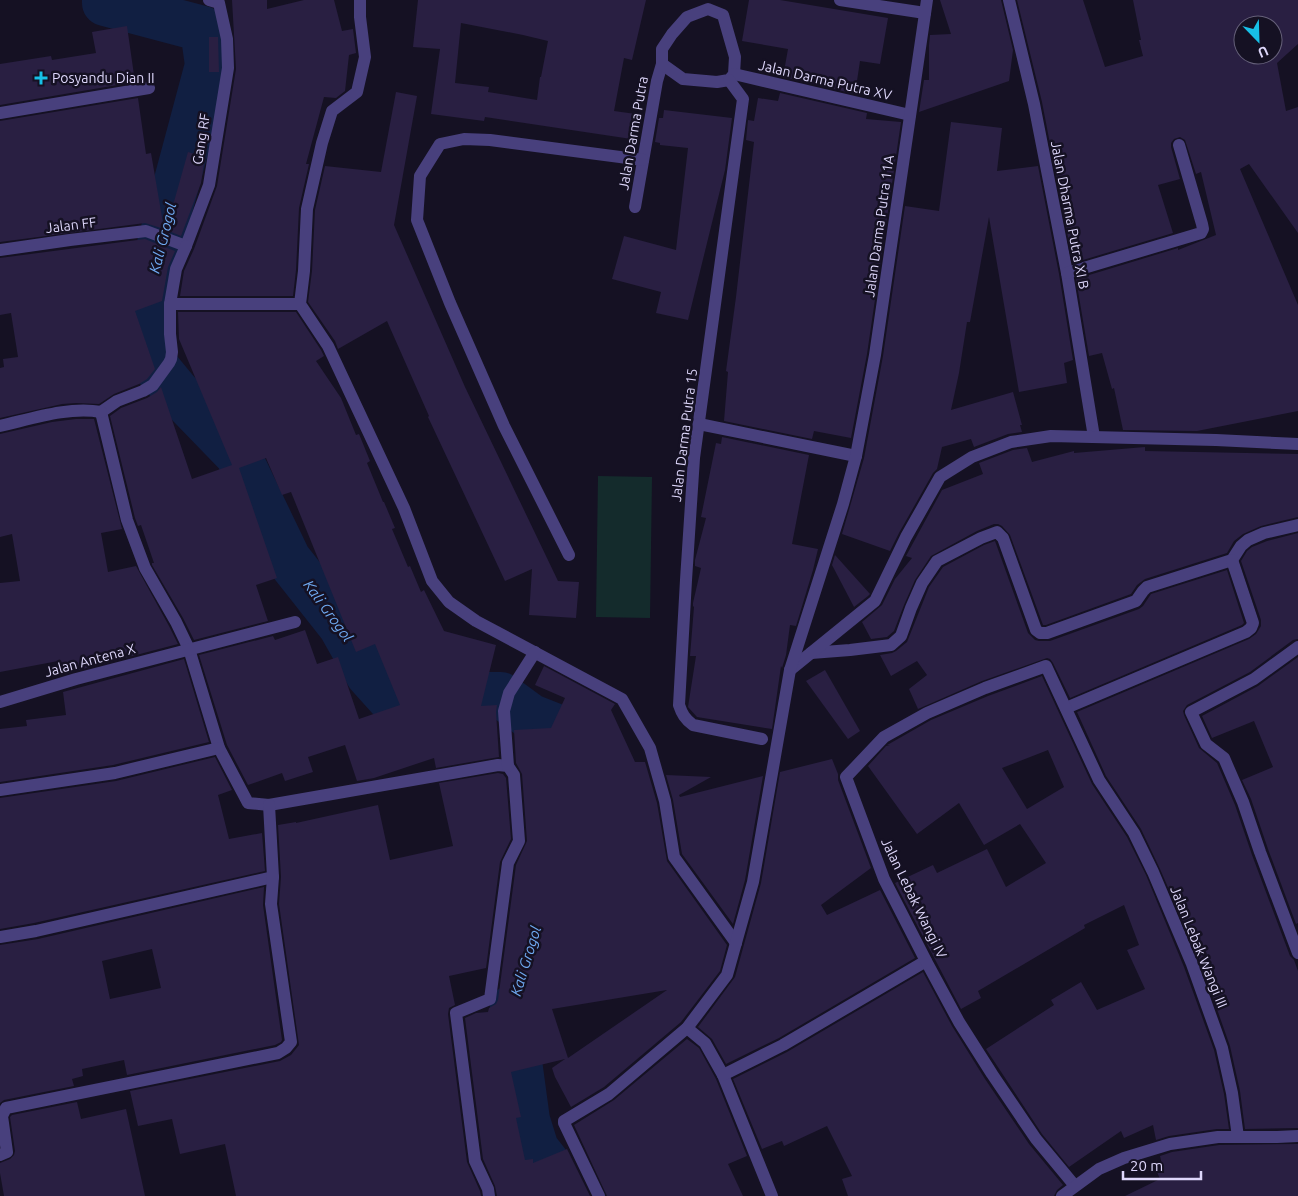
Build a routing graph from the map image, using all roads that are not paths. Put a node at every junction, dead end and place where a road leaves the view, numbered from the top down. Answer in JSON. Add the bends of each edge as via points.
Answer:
{"nodes":[{"id":1,"x":209,"y":0,"type":"edge"},
{"id":2,"x":360,"y":0,"type":"edge"},
{"id":3,"x":840,"y":0,"type":"edge"},
{"id":4,"x":1009,"y":0,"type":"edge"},
{"id":5,"x":709,"y":4,"type":"edge"},
{"id":6,"x":926,"y":6,"type":"edge"},
{"id":7,"x":662,"y":64,"type":"junction"},
{"id":8,"x":732,"y":77,"type":"junction"},
{"id":9,"x":149,"y":88,"type":"dead end"},
{"id":10,"x":0,"y":112,"type":"edge"},
{"id":11,"x":910,"y":115,"type":"junction"},
{"id":12,"x":1179,"y":145,"type":"dead end"},
{"id":13,"x":643,"y":160,"type":"junction"},
{"id":14,"x":635,"y":207,"type":"dead end"},
{"id":15,"x":186,"y":246,"type":"junction"},
{"id":16,"x":0,"y":250,"type":"edge"},
{"id":17,"x":1066,"y":273,"type":"junction"},
{"id":18,"x":170,"y":304,"type":"junction"},
{"id":19,"x":300,"y":304,"type":"junction"},
{"id":20,"x":101,"y":412,"type":"junction"},
{"id":21,"x":699,"y":424,"type":"junction"},
{"id":22,"x":0,"y":426,"type":"edge"},
{"id":23,"x":1094,"y":437,"type":"junction"},
{"id":24,"x":1298,"y":444,"type":"edge"},
{"id":25,"x":856,"y":456,"type":"junction"},
{"id":26,"x":1298,"y":525,"type":"edge"},
{"id":27,"x":569,"y":555,"type":"dead end"},
{"id":28,"x":1232,"y":560,"type":"junction"},
{"id":29,"x":295,"y":622,"type":"dead end"},
{"id":30,"x":1298,"y":647,"type":"edge"},
{"id":31,"x":189,"y":650,"type":"junction"},
{"id":32,"x":535,"y":652,"type":"junction"},
{"id":33,"x":811,"y":653,"type":"junction"},
{"id":34,"x":790,"y":670,"type":"junction"},
{"id":35,"x":0,"y":702,"type":"edge"},
{"id":36,"x":1066,"y":708,"type":"junction"},
{"id":37,"x":762,"y":739,"type":"dead end"},
{"id":38,"x":219,"y":748,"type":"junction"},
{"id":39,"x":508,"y":766,"type":"junction"},
{"id":40,"x":0,"y":790,"type":"edge"},
{"id":41,"x":269,"y":805,"type":"junction"},
{"id":42,"x":273,"y":877,"type":"junction"},
{"id":43,"x":0,"y":937,"type":"edge"},
{"id":44,"x":736,"y":943,"type":"junction"},
{"id":45,"x":1298,"y":953,"type":"edge"},
{"id":46,"x":926,"y":961,"type":"junction"},
{"id":47,"x":687,"y":1028,"type":"junction"},
{"id":48,"x":722,"y":1075,"type":"junction"},
{"id":49,"x":1298,"y":1136,"type":"edge"},
{"id":50,"x":1238,"y":1137,"type":"junction"},
{"id":51,"x":0,"y":1155,"type":"edge"},
{"id":52,"x":1075,"y":1186,"type":"junction"},
{"id":53,"x":489,"y":1196,"type":"edge"},
{"id":54,"x":599,"y":1196,"type":"edge"},
{"id":55,"x":772,"y":1196,"type":"edge"},
{"id":56,"x":1062,"y":1196,"type":"edge"}],
"edges":[{"from":1,"to":15,"type":"street","name":"Gang RF","via":[[219,3],[227,39],[228,68],[209,185]]},
{"from":2,"to":19,"type":"street","via":[[365,57],[357,92],[332,111],[322,143],[307,209]]},
{"from":3,"to":6,"type":"street"},
{"from":4,"to":17,"type":"street","name":"Jalan Dharma Putra XI B","via":[[1034,104]]},
{"from":5,"to":7,"type":"street","via":[[687,17],[672,34],[662,49]]},
{"from":5,"to":8,"type":"street","via":[[723,15],[735,56]]},
{"from":6,"to":11,"type":"street","name":"Jalan Darma Putra 11A"},
{"from":7,"to":8,"type":"street","via":[[682,79],[717,82]]},
{"from":7,"to":13,"type":"street","name":"Jalan Darma Putra"},
{"from":8,"to":11,"type":"street","name":"Jalan Darma Putra XV"},
{"from":8,"to":21,"type":"street","name":"Jalan Darma Putra 15","via":[[743,99]]},
{"from":9,"to":10,"type":"street"},
{"from":11,"to":25,"type":"street","name":"Jalan Darma Putra 11A","via":[[875,354]]},
{"from":12,"to":17,"type":"street","via":[[1202,224],[1201,233]]},
{"from":13,"to":14,"type":"street","name":"Jalan Darma Putra"},
{"from":13,"to":27,"type":"street","via":[[464,139],[440,144],[420,176],[417,220],[504,426]]},
{"from":15,"to":16,"type":"street","name":"Jalan FF","via":[[149,232]]},
{"from":15,"to":18,"type":"street","via":[[176,268]]},
{"from":17,"to":23,"type":"street","name":"Jalan Dharma Putra XI B"},
{"from":18,"to":19,"type":"street"},
{"from":18,"to":20,"type":"street","via":[[172,352],[169,363],[153,385]]},
{"from":19,"to":32,"type":"street","via":[[328,346],[404,508],[432,581],[449,602],[476,621]]},
{"from":20,"to":22,"type":"street","via":[[88,410]]},
{"from":20,"to":31,"type":"street","via":[[127,520],[145,568]]},
{"from":21,"to":25,"type":"street"},
{"from":21,"to":37,"type":"street","name":"Jalan Darma Putra 15","via":[[694,458],[679,705],[682,714],[693,725]]},
{"from":23,"to":24,"type":"street"},
{"from":23,"to":33,"type":"street","via":[[1051,436],[1011,442],[972,457],[940,477],[875,601]]},
{"from":25,"to":34,"type":"street","name":"Jalan Darma Putra 11A"},
{"from":26,"to":28,"type":"street","via":[[1248,540]]},
{"from":28,"to":33,"type":"street","via":[[1147,587],[1136,601],[1040,633],[1036,630],[1003,538],[997,532],[937,561],[922,583],[901,636],[891,645]]},
{"from":28,"to":36,"type":"street","via":[[1253,623],[1251,628]]},
{"from":29,"to":31,"type":"street","name":"Jalan Antena X"},
{"from":30,"to":45,"type":"street","via":[[1254,679],[1191,712],[1206,744],[1224,758]]},
{"from":31,"to":35,"type":"street","name":"Jalan Antena X"},
{"from":31,"to":38,"type":"street"},
{"from":32,"to":39,"type":"street","via":[[509,693],[504,711]]},
{"from":32,"to":44,"type":"street","via":[[622,699],[650,748],[665,802],[674,857]]},
{"from":33,"to":34,"type":"street"},
{"from":34,"to":44,"type":"street","name":"Jalan Darma Putra 11A","via":[[753,882]]},
{"from":36,"to":46,"type":"street","name":"Jalan Lebak Wangi IV","via":[[1046,666],[927,713],[884,737],[846,777],[884,878]]},
{"from":36,"to":50,"type":"street","name":"Jalan Lebak Wangi III","via":[[1099,780],[1134,833],[1154,872],[1192,964],[1222,1048]]},
{"from":38,"to":40,"type":"street","via":[[115,772]]},
{"from":38,"to":41,"type":"street","via":[[248,803]]},
{"from":39,"to":41,"type":"street","via":[[498,765]]},
{"from":39,"to":53,"type":"street","via":[[514,775],[518,841],[508,863],[490,999],[456,1013],[475,1161]]},
{"from":41,"to":42,"type":"street"},
{"from":42,"to":43,"type":"street"},
{"from":42,"to":51,"type":"street","via":[[271,904],[291,1042],[286,1048],[278,1053],[6,1108],[2,1116],[7,1152]]},
{"from":44,"to":47,"type":"street","name":"Jalan Darma Putra 11A","via":[[727,975]]},
{"from":46,"to":48,"type":"street","via":[[783,1045]]},
{"from":46,"to":52,"type":"street","name":"Jalan Lebak Wangi IV","via":[[992,1074],[1036,1139]]},
{"from":47,"to":48,"type":"street","via":[[705,1043]]},
{"from":47,"to":54,"type":"street","name":"Jalan Darma Putra 11A","via":[[609,1094],[564,1121]]},
{"from":48,"to":55,"type":"street"},
{"from":49,"to":50,"type":"street"},
{"from":50,"to":52,"type":"street","via":[[1170,1144],[1099,1169]]},
{"from":52,"to":56,"type":"street"}]}
